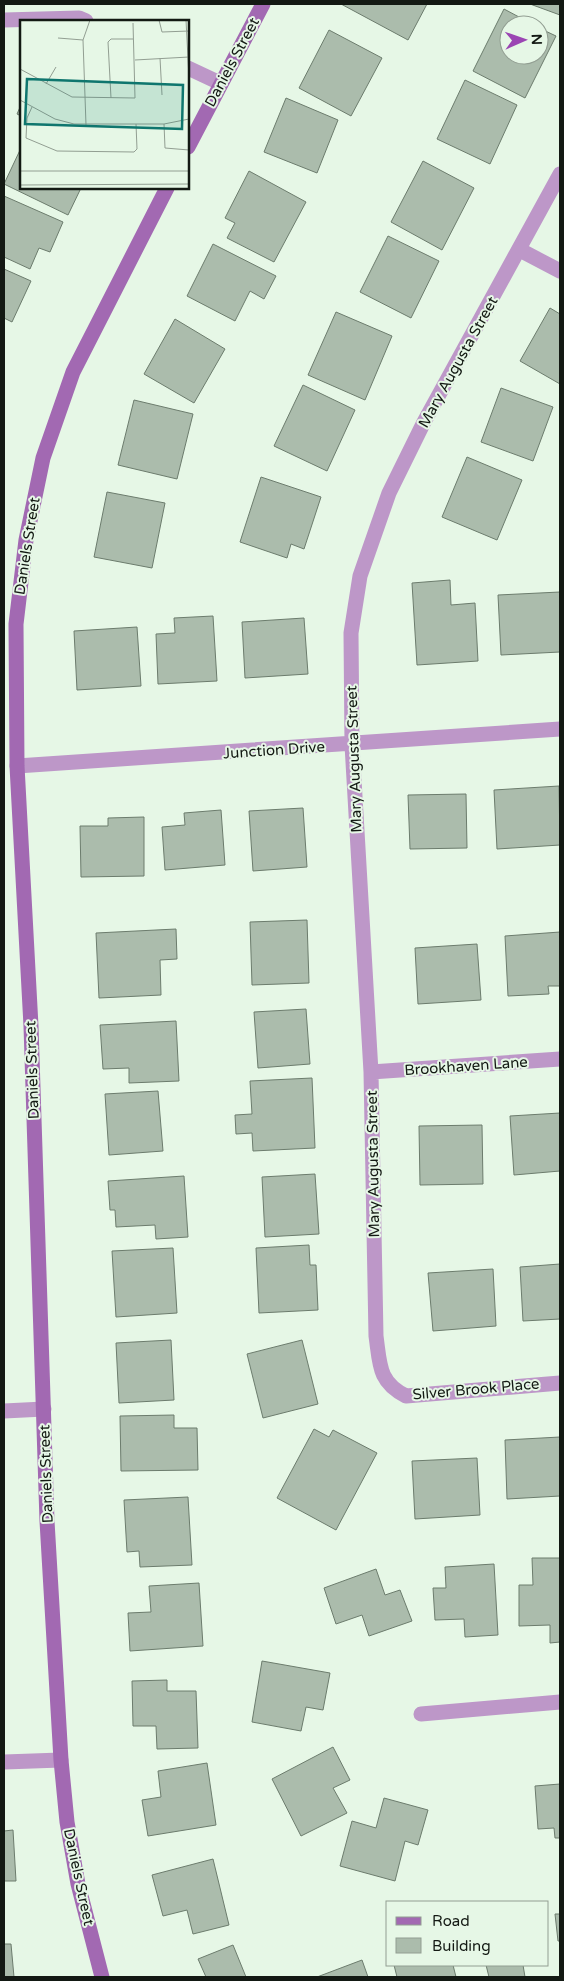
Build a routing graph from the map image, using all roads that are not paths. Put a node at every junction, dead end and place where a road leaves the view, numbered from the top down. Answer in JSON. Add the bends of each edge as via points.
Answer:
{"nodes":[{"id":1,"x":263,"y":4,"type":"edge"},
{"id":2,"x":4,"y":20,"type":"edge"},
{"id":3,"x":84,"y":20,"type":"edge"},
{"id":4,"x":189,"y":68,"type":"edge"},
{"id":5,"x":220,"y":83,"type":"junction"},
{"id":6,"x":189,"y":145,"type":"edge"},
{"id":7,"x":560,"y":174,"type":"edge"},
{"id":8,"x":166,"y":189,"type":"edge"},
{"id":9,"x":520,"y":250,"type":"junction"},
{"id":10,"x":560,"y":271,"type":"edge"},
{"id":11,"x":560,"y":729,"type":"edge"},
{"id":12,"x":352,"y":745,"type":"junction"},
{"id":13,"x":17,"y":766,"type":"junction"},
{"id":14,"x":560,"y":1059,"type":"edge"},
{"id":15,"x":371,"y":1072,"type":"junction"},
{"id":16,"x":560,"y":1382,"type":"edge"},
{"id":17,"x":392,"y":1389,"type":"joint"},
{"id":18,"x":44,"y":1409,"type":"junction"},
{"id":19,"x":4,"y":1411,"type":"edge"},
{"id":20,"x":560,"y":1702,"type":"edge"},
{"id":21,"x":421,"y":1714,"type":"dead end"},
{"id":22,"x":61,"y":1760,"type":"junction"},
{"id":23,"x":4,"y":1762,"type":"edge"},
{"id":24,"x":102,"y":1977,"type":"edge"}],
"edges":[{"from":1,"to":5,"type":"street","name":"Daniels Street"},
{"from":2,"to":3,"type":"street"},
{"from":4,"to":5,"type":"street"},
{"from":5,"to":6,"type":"street","name":"Daniels Street"},
{"from":7,"to":9,"type":"street","name":"Mary Augusta Street"},
{"from":8,"to":13,"type":"street","name":"Daniels Street","via":[[73,372],[44,458],[26,540],[16,624]]},
{"from":9,"to":10,"type":"street"},
{"from":9,"to":12,"type":"street","name":"Mary Augusta Street","via":[[419,431],[389,493],[360,576],[351,633]]},
{"from":11,"to":12,"type":"street","name":"Junction Drive"},
{"from":12,"to":13,"type":"street","name":"Junction Drive"},
{"from":12,"to":15,"type":"street","name":"Mary Augusta Street"},
{"from":13,"to":18,"type":"street","name":"Daniels Street","via":[[31,1026]]},
{"from":14,"to":15,"type":"street","name":"Brookhaven Lane"},
{"from":15,"to":17,"type":"street","name":"Mary Augusta Street","via":[[376,1336],[381,1372]]},
{"from":16,"to":17,"type":"street","name":"Silver Brook Place","via":[[406,1396]]},
{"from":18,"to":19,"type":"street"},
{"from":18,"to":22,"type":"street","name":"Daniels Street"},
{"from":20,"to":21,"type":"street"},
{"from":22,"to":23,"type":"street"},
{"from":22,"to":24,"type":"street","name":"Daniels Street","via":[[78,1884]]}]}
